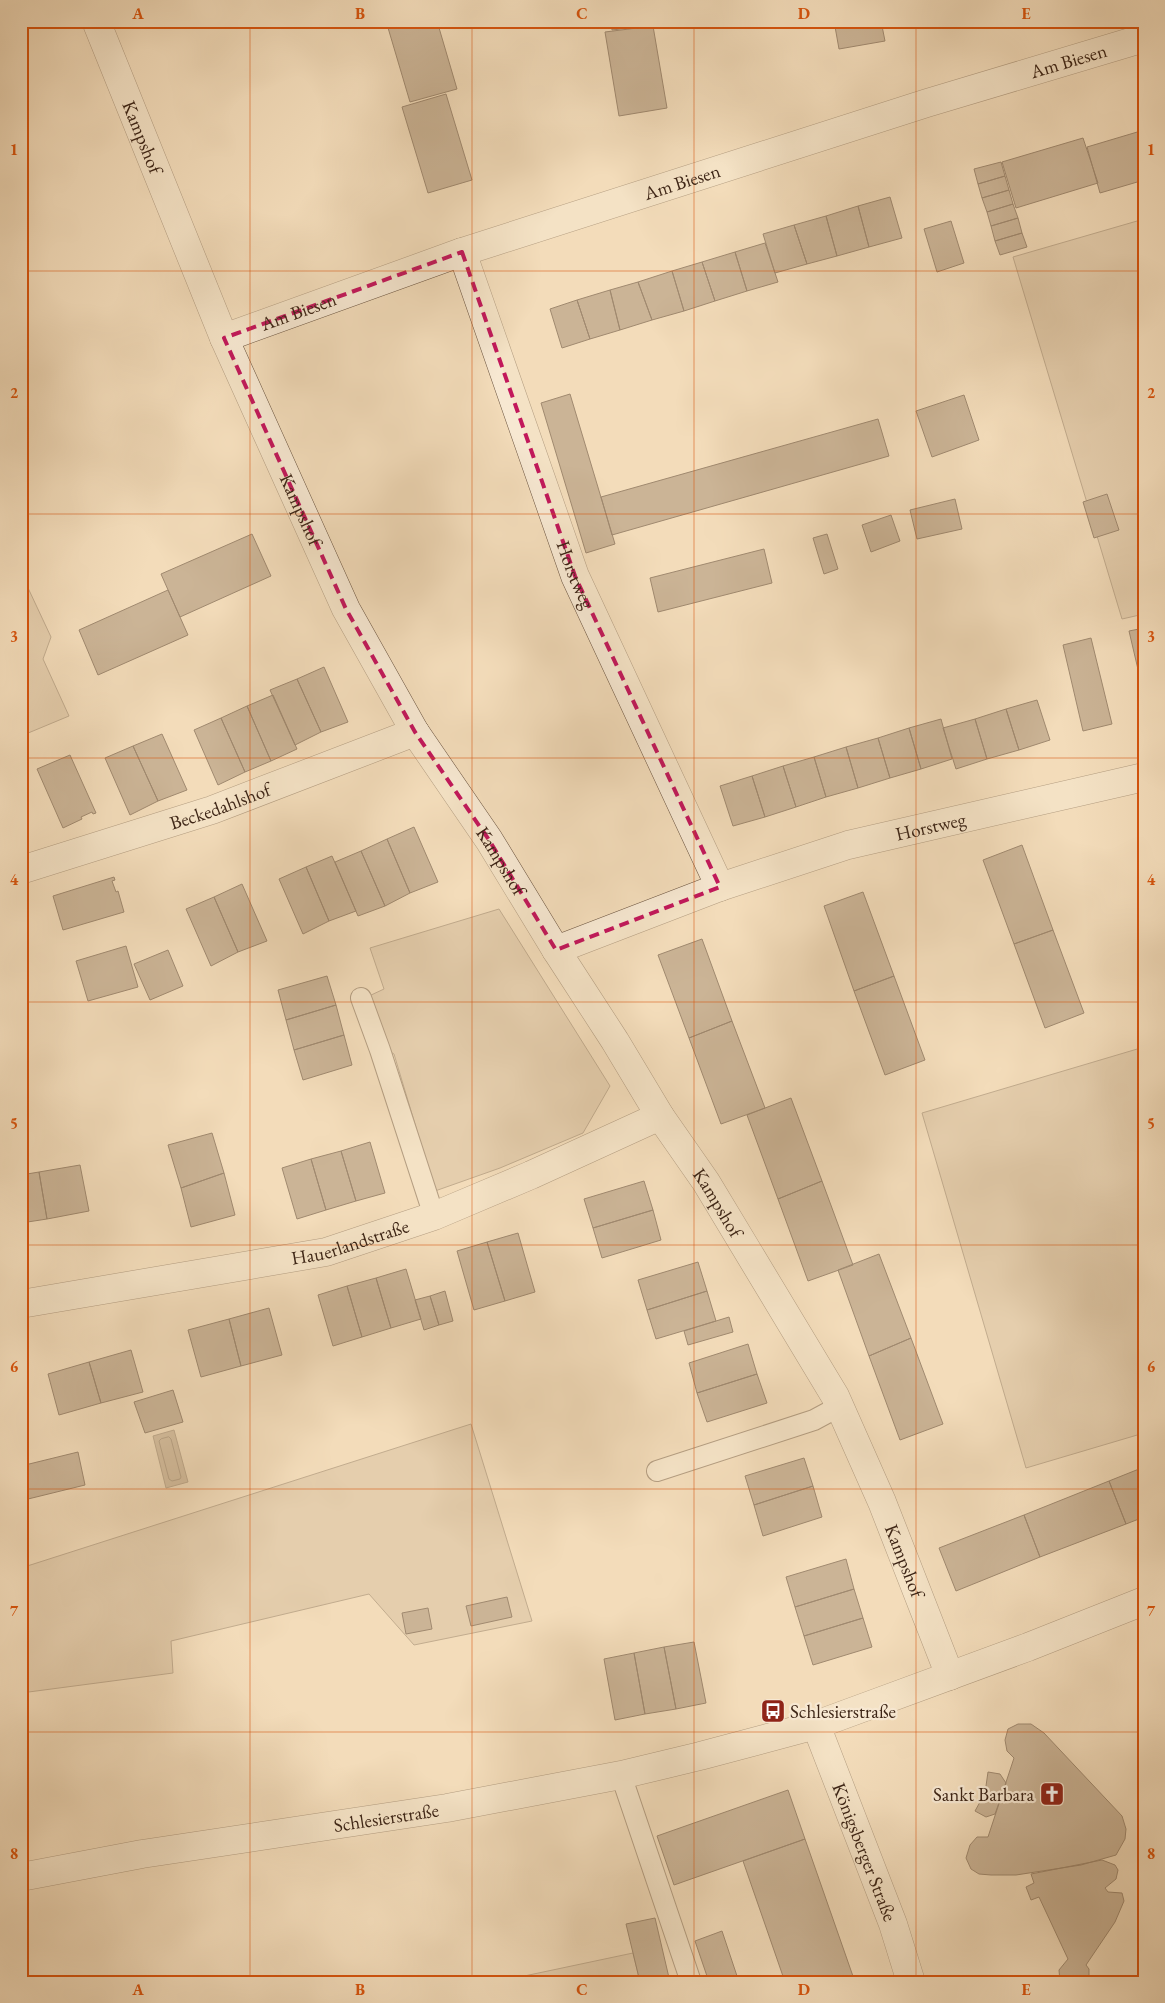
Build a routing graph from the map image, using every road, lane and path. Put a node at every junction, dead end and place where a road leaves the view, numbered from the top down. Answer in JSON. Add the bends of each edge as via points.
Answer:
{"nodes":[{"id":1,"x":96,"y":21,"type":"edge"},
{"id":2,"x":1144,"y":38,"type":"edge"},
{"id":3,"x":462,"y":252,"type":"junction"},
{"id":4,"x":224,"y":338,"type":"junction"},
{"id":5,"x":415,"y":732,"type":"junction"},
{"id":6,"x":1144,"y":777,"type":"edge"},
{"id":7,"x":21,"y":870,"type":"edge"},
{"id":8,"x":720,"y":887,"type":"junction"},
{"id":9,"x":556,"y":950,"type":"junction"},
{"id":10,"x":361,"y":998,"type":"dead end"},
{"id":11,"x":660,"y":1116,"type":"junction"},
{"id":12,"x":434,"y":1216,"type":"junction"},
{"id":13,"x":21,"y":1304,"type":"edge"},
{"id":14,"x":840,"y":1406,"type":"junction"},
{"id":15,"x":657,"y":1470,"type":"dead end"},
{"id":16,"x":1144,"y":1601,"type":"edge"},
{"id":17,"x":950,"y":1676,"type":"junction"},
{"id":18,"x":816,"y":1725,"type":"junction"},
{"id":19,"x":621,"y":1775,"type":"junction"},
{"id":20,"x":21,"y":1877,"type":"edge"},
{"id":21,"x":691,"y":1982,"type":"edge"},
{"id":22,"x":911,"y":1982,"type":"edge"}],
"edges":[{"from":1,"to":4,"type":"street","name":"Kampshof"},
{"from":2,"to":3,"type":"street","name":"Am Biesen","via":[[927,103]]},
{"from":3,"to":4,"type":"street","name":"Am Biesen"},
{"from":3,"to":8,"type":"street","name":"Horstweg","via":[[575,576]]},
{"from":4,"to":5,"type":"street","name":"Kampshof","via":[[346,609]]},
{"from":5,"to":7,"type":"street","name":"Beckedahlshof","via":[[212,810]]},
{"from":5,"to":9,"type":"street","name":"Kampshof","via":[[489,840]]},
{"from":6,"to":8,"type":"street","name":"Horstweg","via":[[848,845]]},
{"from":8,"to":9,"type":"street","name":"Horstweg"},
{"from":9,"to":11,"type":"street","name":"Kampshof"},
{"from":10,"to":12,"type":"lane"},
{"from":11,"to":12,"type":"street","name":"Hauerlandstraße"},
{"from":11,"to":14,"type":"street","name":"Kampshof","via":[[706,1182]]},
{"from":12,"to":13,"type":"street","name":"Hauerlandstraße","via":[[326,1252]]},
{"from":14,"to":15,"type":"lane","via":[[814,1420]]},
{"from":14,"to":17,"type":"street","name":"Kampshof","via":[[882,1502]]},
{"from":16,"to":17,"type":"street","name":"Schlesierstraße"},
{"from":17,"to":18,"type":"street","name":"Schlesierstraße"},
{"from":18,"to":19,"type":"street","name":"Schlesierstraße"},
{"from":18,"to":22,"type":"street","name":"Königsberger Straße","via":[[893,1924]]},
{"from":19,"to":20,"type":"street","name":"Schlesierstraße","via":[[447,1808],[142,1854]]},
{"from":19,"to":21,"type":"lane"}]}
